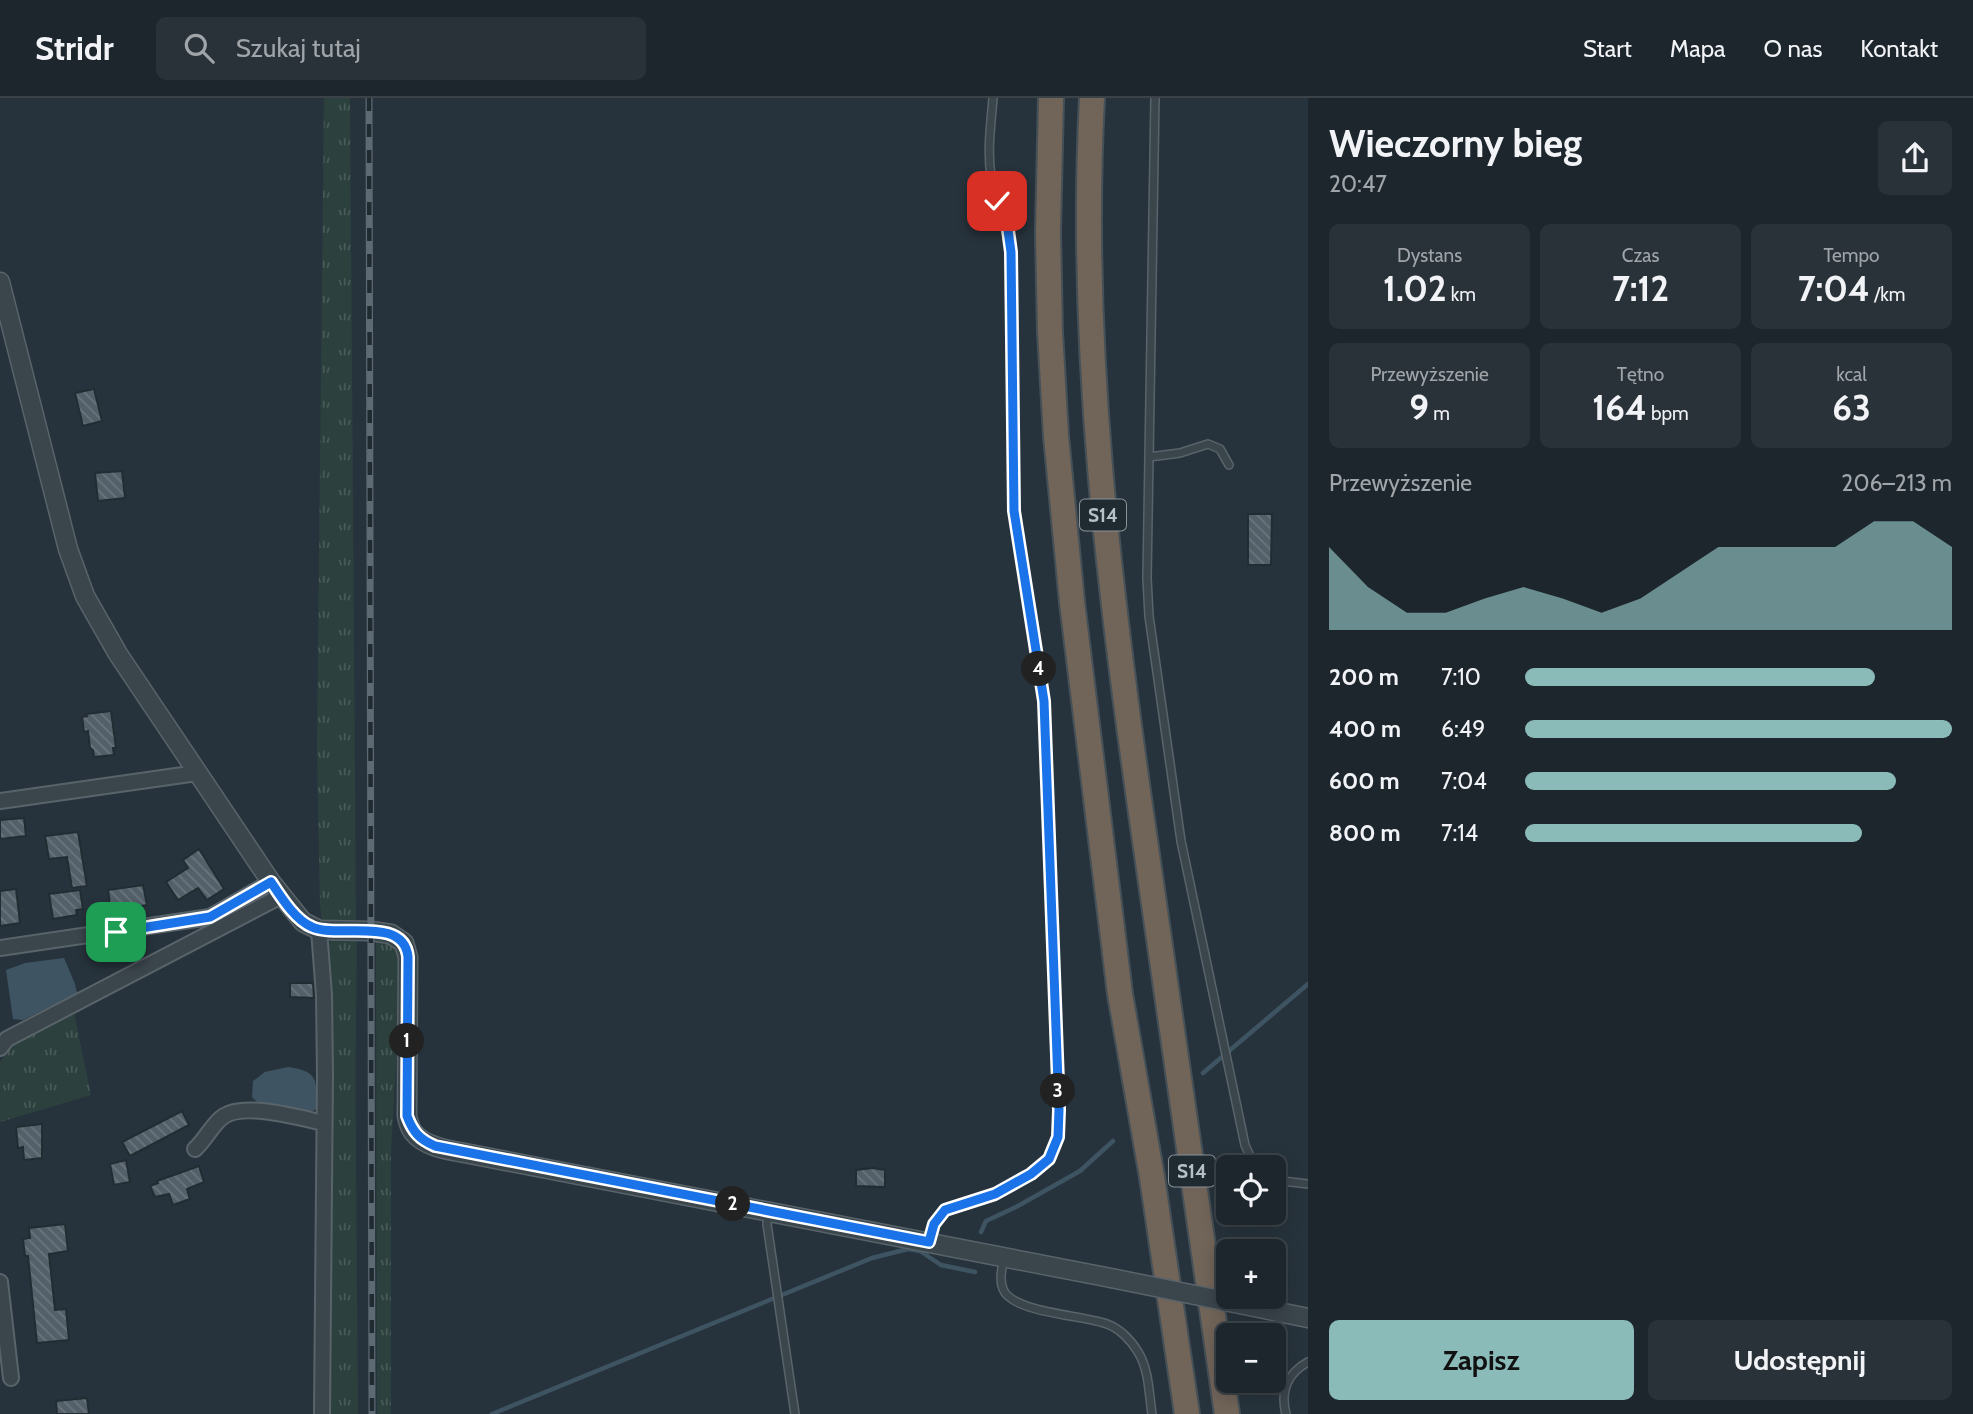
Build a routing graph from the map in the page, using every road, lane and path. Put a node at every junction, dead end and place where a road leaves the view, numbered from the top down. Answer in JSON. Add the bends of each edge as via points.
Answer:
{"nodes":[{"id":1,"x":993,"y":98,"type":"edge"},
{"id":2,"x":1051,"y":98,"type":"edge"},
{"id":3,"x":1092,"y":98,"type":"edge"},
{"id":4,"x":1155,"y":98,"type":"edge"},
{"id":5,"x":0,"y":282,"type":"edge"},
{"id":6,"x":1149,"y":457,"type":"junction"},
{"id":7,"x":1229,"y":465,"type":"dead end"},
{"id":8,"x":197,"y":773,"type":"junction"},
{"id":9,"x":0,"y":801,"type":"edge"},
{"id":10,"x":276,"y":889,"type":"junction"},
{"id":11,"x":319,"y":930,"type":"junction"},
{"id":12,"x":0,"y":948,"type":"edge"},
{"id":13,"x":2,"y":1042,"type":"edge"},
{"id":14,"x":324,"y":1123,"type":"junction"},
{"id":15,"x":195,"y":1149,"type":"dead end"},
{"id":16,"x":1250,"y":1155,"type":"edge"},
{"id":17,"x":1286,"y":1182,"type":"edge"},
{"id":18,"x":1308,"y":1184,"type":"edge"},
{"id":19,"x":768,"y":1211,"type":"junction"},
{"id":20,"x":929,"y":1242,"type":"junction"},
{"id":21,"x":1004,"y":1256,"type":"junction"},
{"id":22,"x":0,"y":1282,"type":"edge"},
{"id":23,"x":1308,"y":1318,"type":"edge"},
{"id":24,"x":1308,"y":1362,"type":"edge"},
{"id":25,"x":11,"y":1378,"type":"dead end"},
{"id":26,"x":322,"y":1414,"type":"edge"},
{"id":27,"x":795,"y":1414,"type":"edge"},
{"id":28,"x":1152,"y":1414,"type":"edge"},
{"id":29,"x":1187,"y":1414,"type":"edge"},
{"id":30,"x":1227,"y":1414,"type":"edge"},
{"id":31,"x":1286,"y":1414,"type":"edge"}],
"edges":[{"from":1,"to":20,"type":"lane","via":[[991,177],[1011,252],[1014,511],[1044,701],[1058,1137],[1049,1159],[1031,1174],[995,1194],[945,1210],[934,1224]]},
{"from":2,"to":29,"type":"highway","number":"S14","via":[[1050,332],[1072,602],[1120,994]]},
{"from":3,"to":30,"type":"highway","number":"S14","via":[[1091,333],[1104,522],[1123,686]]},
{"from":4,"to":6,"type":"lane"},
{"from":5,"to":8,"type":"street","via":[[80,584],[118,654]]},
{"from":6,"to":7,"type":"lane","via":[[1208,444],[1220,449]]},
{"from":6,"to":16,"type":"lane","via":[[1149,616],[1181,841]]},
{"from":8,"to":9,"type":"street"},
{"from":8,"to":10,"type":"street"},
{"from":10,"to":11,"type":"street","via":[[303,922]]},
{"from":10,"to":12,"type":"street","via":[[210,917]]},
{"from":10,"to":13,"type":"street"},
{"from":11,"to":14,"type":"street"},
{"from":11,"to":19,"type":"street","via":[[377,931],[404,943],[408,957],[407,1116],[413,1132],[423,1140],[475,1155]]},
{"from":14,"to":15,"type":"street","via":[[236,1111],[219,1120]]},
{"from":14,"to":26,"type":"street"},
{"from":17,"to":18,"type":"lane"},
{"from":19,"to":20,"type":"street"},
{"from":19,"to":27,"type":"lane"},
{"from":20,"to":21,"type":"street"},
{"from":21,"to":23,"type":"street","bridge":true},
{"from":21,"to":28,"type":"lane","via":[[1003,1291],[1016,1303],[1110,1324],[1127,1337],[1140,1354]]},
{"from":22,"to":25,"type":"street"},
{"from":24,"to":31,"type":"lane","via":[[1294,1370],[1286,1384]]}]}
